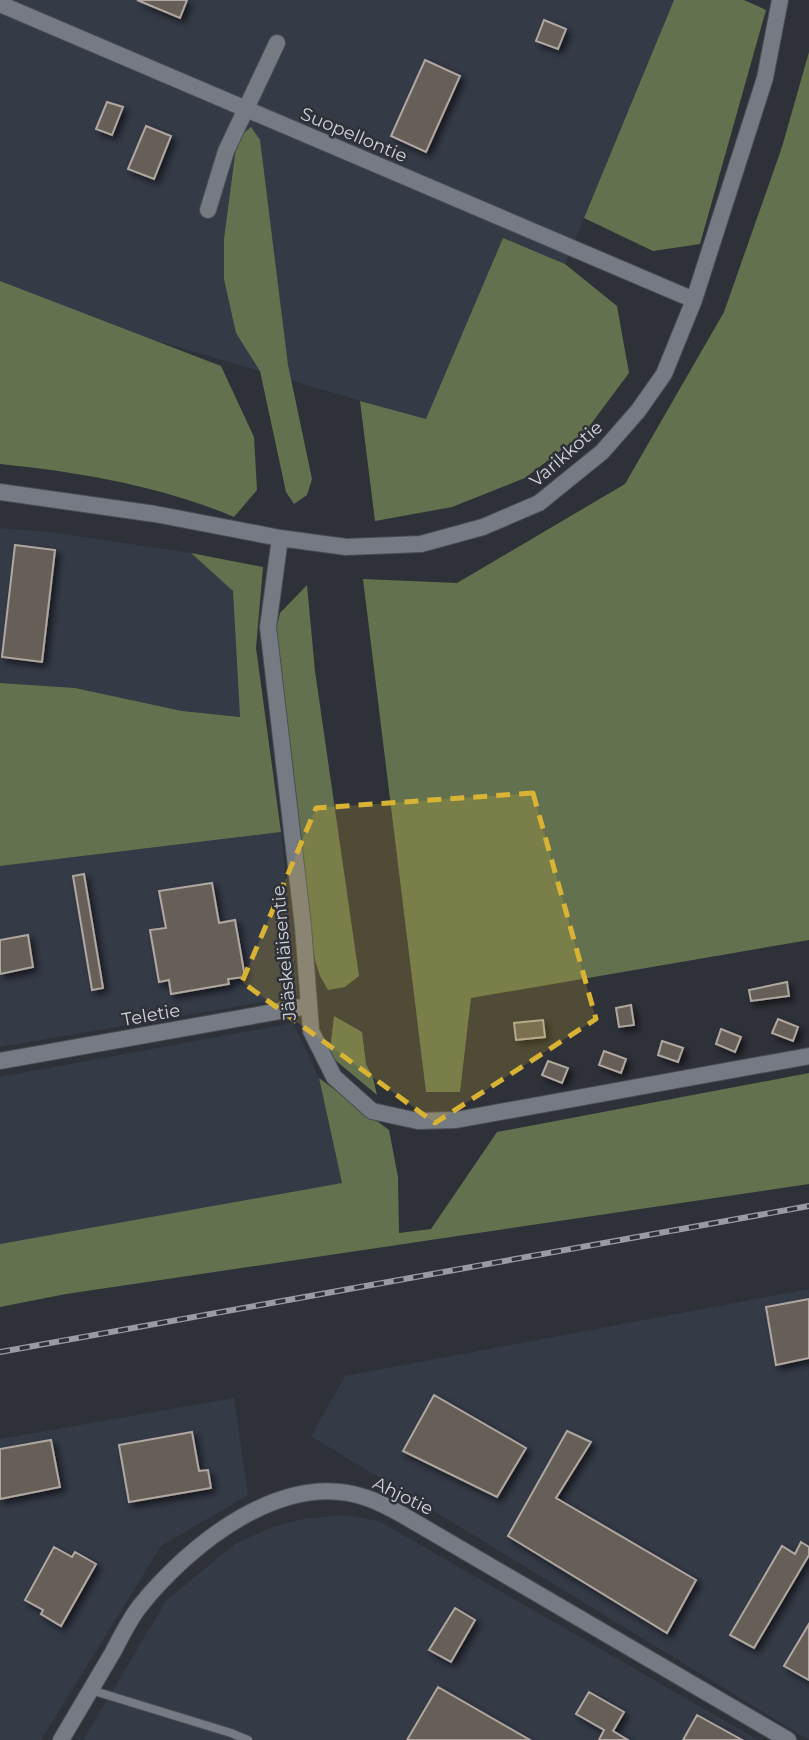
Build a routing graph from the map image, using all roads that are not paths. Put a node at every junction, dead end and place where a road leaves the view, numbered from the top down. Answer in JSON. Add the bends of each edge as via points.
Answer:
{"nodes":[{"id":1,"x":780,"y":0,"type":"edge"},
{"id":2,"x":0,"y":4,"type":"edge"},
{"id":3,"x":276,"y":43,"type":"dead end"},
{"id":4,"x":245,"y":110,"type":"junction"},
{"id":5,"x":208,"y":211,"type":"dead end"},
{"id":6,"x":694,"y":300,"type":"junction"},
{"id":7,"x":0,"y":492,"type":"edge"},
{"id":8,"x":280,"y":538,"type":"junction"},
{"id":9,"x":308,"y":1006,"type":"junction"},
{"id":10,"x":809,"y":1056,"type":"edge"},
{"id":11,"x":0,"y":1061,"type":"edge"},
{"id":12,"x":91,"y":1690,"type":"junction"},
{"id":13,"x":61,"y":1740,"type":"edge"},
{"id":14,"x":248,"y":1740,"type":"edge"},
{"id":15,"x":788,"y":1740,"type":"edge"}],
"edges":[{"from":1,"to":6,"type":"street","name":"Varikkotie","via":[[765,78]]},
{"from":2,"to":4,"type":"street","name":"Suopellontie"},
{"from":3,"to":4,"type":"street"},
{"from":4,"to":5,"type":"street","via":[[226,151]]},
{"from":4,"to":6,"type":"street","name":"Suopellontie"},
{"from":6,"to":8,"type":"street","name":"Varikkotie","via":[[664,374],[638,411],[602,453],[539,503],[482,527],[422,544],[346,547]]},
{"from":7,"to":8,"type":"street","name":"Varikkotie"},
{"from":8,"to":9,"type":"street","name":"Jääskeläisentie","via":[[268,627]]},
{"from":9,"to":10,"type":"street","name":"Jääskeläisentie","via":[[311,1031],[334,1077],[372,1111],[418,1121],[456,1120]]},
{"from":9,"to":11,"type":"street","name":"Teletie"},
{"from":12,"to":13,"type":"street","name":"Ahjotie"},
{"from":12,"to":14,"type":"lane"},
{"from":12,"to":15,"type":"street","name":"Ahjotie","via":[[138,1608],[181,1560],[222,1528],[263,1506],[332,1492],[366,1497],[401,1514]]}]}
